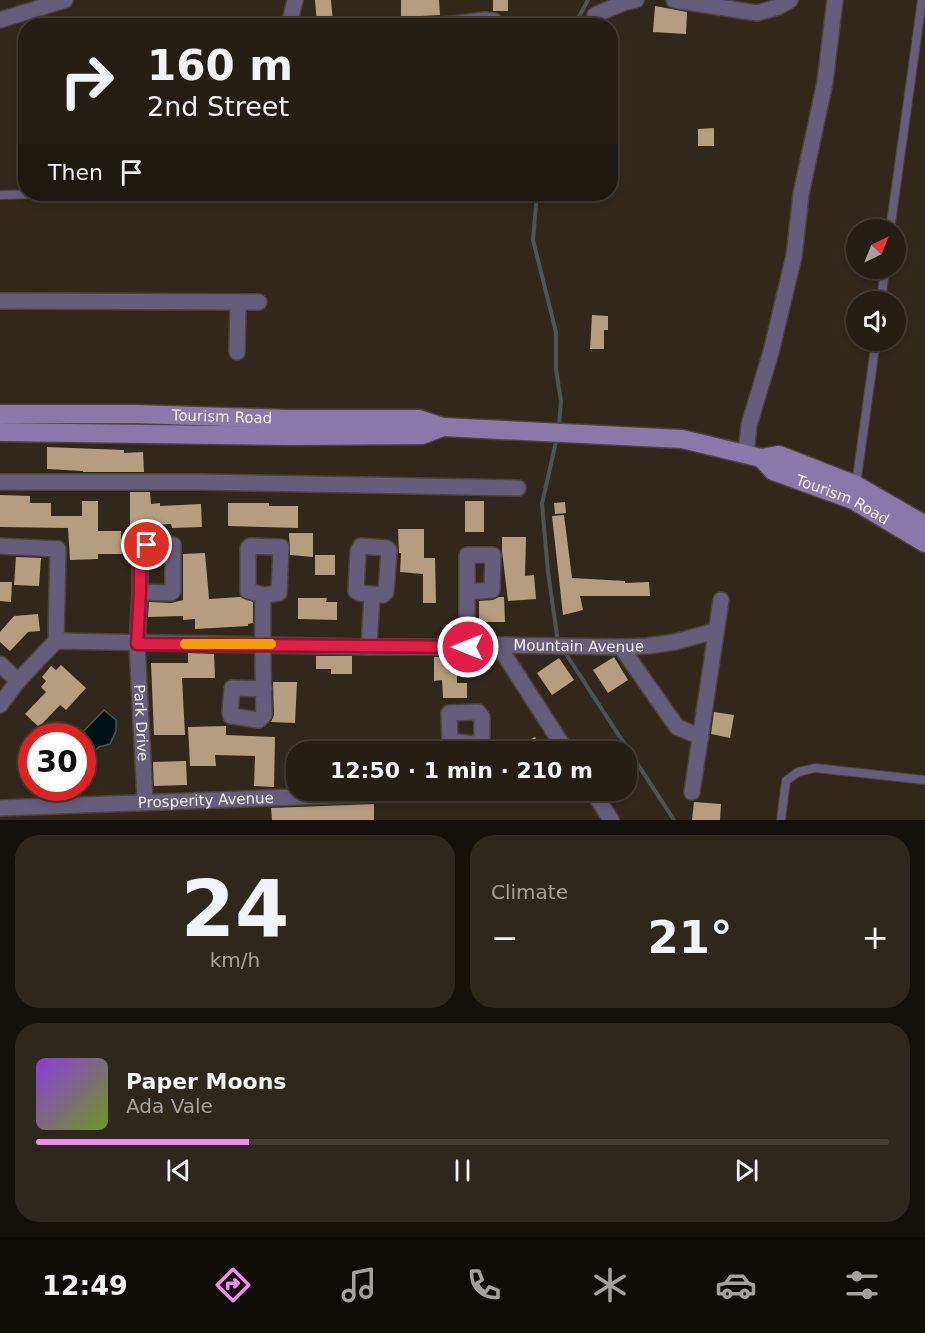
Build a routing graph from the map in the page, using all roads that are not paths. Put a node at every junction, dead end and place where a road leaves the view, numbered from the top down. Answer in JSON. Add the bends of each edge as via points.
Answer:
{"nodes":[{"id":1,"x":65,"y":0,"type":"edge"},
{"id":2,"x":295,"y":0,"type":"edge"},
{"id":3,"x":636,"y":0,"type":"edge"},
{"id":4,"x":674,"y":0,"type":"edge"},
{"id":5,"x":790,"y":0,"type":"edge"},
{"id":6,"x":835,"y":0,"type":"edge"},
{"id":7,"x":922,"y":0,"type":"edge"},
{"id":8,"x":595,"y":15,"type":"dead end"},
{"id":9,"x":291,"y":18,"type":"edge"},
{"id":10,"x":0,"y":20,"type":"edge"},
{"id":11,"x":915,"y":51,"type":"junction"},
{"id":12,"x":925,"y":51,"type":"edge"},
{"id":13,"x":0,"y":195,"type":"edge"},
{"id":14,"x":18,"y":195,"type":"edge"},
{"id":15,"x":891,"y":219,"type":"edge"},
{"id":16,"x":0,"y":301,"type":"edge"},
{"id":17,"x":238,"y":302,"type":"junction"},
{"id":18,"x":259,"y":302,"type":"dead end"},
{"id":19,"x":874,"y":351,"type":"edge"},
{"id":20,"x":237,"y":352,"type":"dead end"},
{"id":21,"x":0,"y":414,"type":"edge"},
{"id":22,"x":443,"y":428,"type":"junction"},
{"id":23,"x":0,"y":432,"type":"edge"},
{"id":24,"x":753,"y":456,"type":"junction"},
{"id":25,"x":0,"y":482,"type":"edge"},
{"id":26,"x":518,"y":488,"type":"dead end"},
{"id":27,"x":855,"y":493,"type":"junction"},
{"id":28,"x":925,"y":525,"type":"edge"},
{"id":29,"x":925,"y":543,"type":"edge"},
{"id":30,"x":0,"y":546,"type":"edge"},
{"id":31,"x":140,"y":592,"type":"junction"},
{"id":32,"x":468,"y":592,"type":"junction"},
{"id":33,"x":263,"y":595,"type":"dead end"},
{"id":34,"x":372,"y":595,"type":"dead end"},
{"id":35,"x":721,"y":600,"type":"dead end"},
{"id":36,"x":715,"y":631,"type":"junction"},
{"id":37,"x":56,"y":641,"type":"junction"},
{"id":38,"x":137,"y":644,"type":"junction"},
{"id":39,"x":261,"y":644,"type":"junction"},
{"id":40,"x":498,"y":645,"type":"junction"},
{"id":41,"x":369,"y":647,"type":"junction"},
{"id":42,"x":468,"y":647,"type":"junction"},
{"id":43,"x":621,"y":647,"type":"junction"},
{"id":44,"x":0,"y":664,"type":"edge"},
{"id":45,"x":18,"y":681,"type":"junction"},
{"id":46,"x":264,"y":689,"type":"junction"},
{"id":47,"x":0,"y":705,"type":"edge"},
{"id":48,"x":701,"y":737,"type":"junction"},
{"id":49,"x":560,"y":741,"type":"edge"},
{"id":50,"x":925,"y":780,"type":"edge"},
{"id":51,"x":692,"y":792,"type":"dead end"},
{"id":52,"x":286,"y":797,"type":"edge"},
{"id":53,"x":145,"y":801,"type":"junction"},
{"id":54,"x":599,"y":801,"type":"edge"},
{"id":55,"x":0,"y":808,"type":"edge"},
{"id":56,"x":611,"y":820,"type":"edge"},
{"id":57,"x":781,"y":820,"type":"edge"}],
"edges":[{"from":1,"to":10,"type":"street"},
{"from":2,"to":9,"type":"street"},
{"from":3,"to":8,"type":"street"},
{"from":4,"to":5,"type":"street","via":[[757,13]]},
{"from":6,"to":24,"type":"street","via":[[825,82],[801,194],[794,256],[749,425]]},
{"from":7,"to":11,"type":"lane"},
{"from":11,"to":12,"type":"lane"},
{"from":11,"to":15,"type":"lane"},
{"from":13,"to":14,"type":"lane"},
{"from":16,"to":17,"type":"street"},
{"from":17,"to":18,"type":"street"},
{"from":17,"to":20,"type":"street"},
{"from":19,"to":27,"type":"lane"},
{"from":21,"to":22,"type":"main road","name":"Tourism Road","via":[[418,419]]},
{"from":22,"to":23,"type":"main road","name":"Tourism Road","via":[[422,435]]},
{"from":22,"to":24,"type":"main road","name":"Tourism Road","via":[[682,439]]},
{"from":24,"to":27,"type":"main road","name":"Tourism Road","via":[[772,471]]},
{"from":25,"to":26,"type":"street"},
{"from":27,"to":28,"type":"main road","name":"Tourism Road"},
{"from":27,"to":29,"type":"main road","name":"Tourism Road"},
{"from":30,"to":37,"type":"street","via":[[58,549]]},
{"from":31,"to":31,"type":"street","name":"Park Drive","via":[[142,546],[173,545],[174,589],[171,593]]},
{"from":31,"to":38,"type":"street","name":"Park Drive"},
{"from":32,"to":32,"type":"street","via":[[467,555],[491,554],[492,590]]},
{"from":32,"to":42,"type":"street"},
{"from":33,"to":39,"type":"street"},
{"from":34,"to":41,"type":"street"},
{"from":35,"to":36,"type":"street"},
{"from":36,"to":43,"type":"street","name":"Mountain Avenue","via":[[675,642]]},
{"from":36,"to":48,"type":"street"},
{"from":37,"to":38,"type":"street","name":"Mountain Avenue"},
{"from":37,"to":45,"type":"street"},
{"from":38,"to":39,"type":"street","name":"Mountain Avenue"},
{"from":38,"to":53,"type":"street","name":"Park Drive"},
{"from":39,"to":41,"type":"street","name":"Mountain Avenue"},
{"from":39,"to":46,"type":"street"},
{"from":40,"to":42,"type":"street","name":"Mountain Avenue"},
{"from":40,"to":43,"type":"street","name":"Mountain Avenue"},
{"from":40,"to":49,"type":"street"},
{"from":41,"to":42,"type":"street","name":"Mountain Avenue"},
{"from":43,"to":48,"type":"street","via":[[677,727]]},
{"from":44,"to":45,"type":"street"},
{"from":45,"to":47,"type":"street"},
{"from":46,"to":46,"type":"street","via":[[264,715],[259,720],[231,716],[233,687]]},
{"from":48,"to":51,"type":"street"},
{"from":50,"to":57,"type":"lane","via":[[815,768],[798,772],[786,781]]},
{"from":52,"to":53,"type":"street","name":"Prosperity Avenue"},
{"from":53,"to":55,"type":"street","name":"Prosperity Avenue"},
{"from":54,"to":56,"type":"street"}]}
